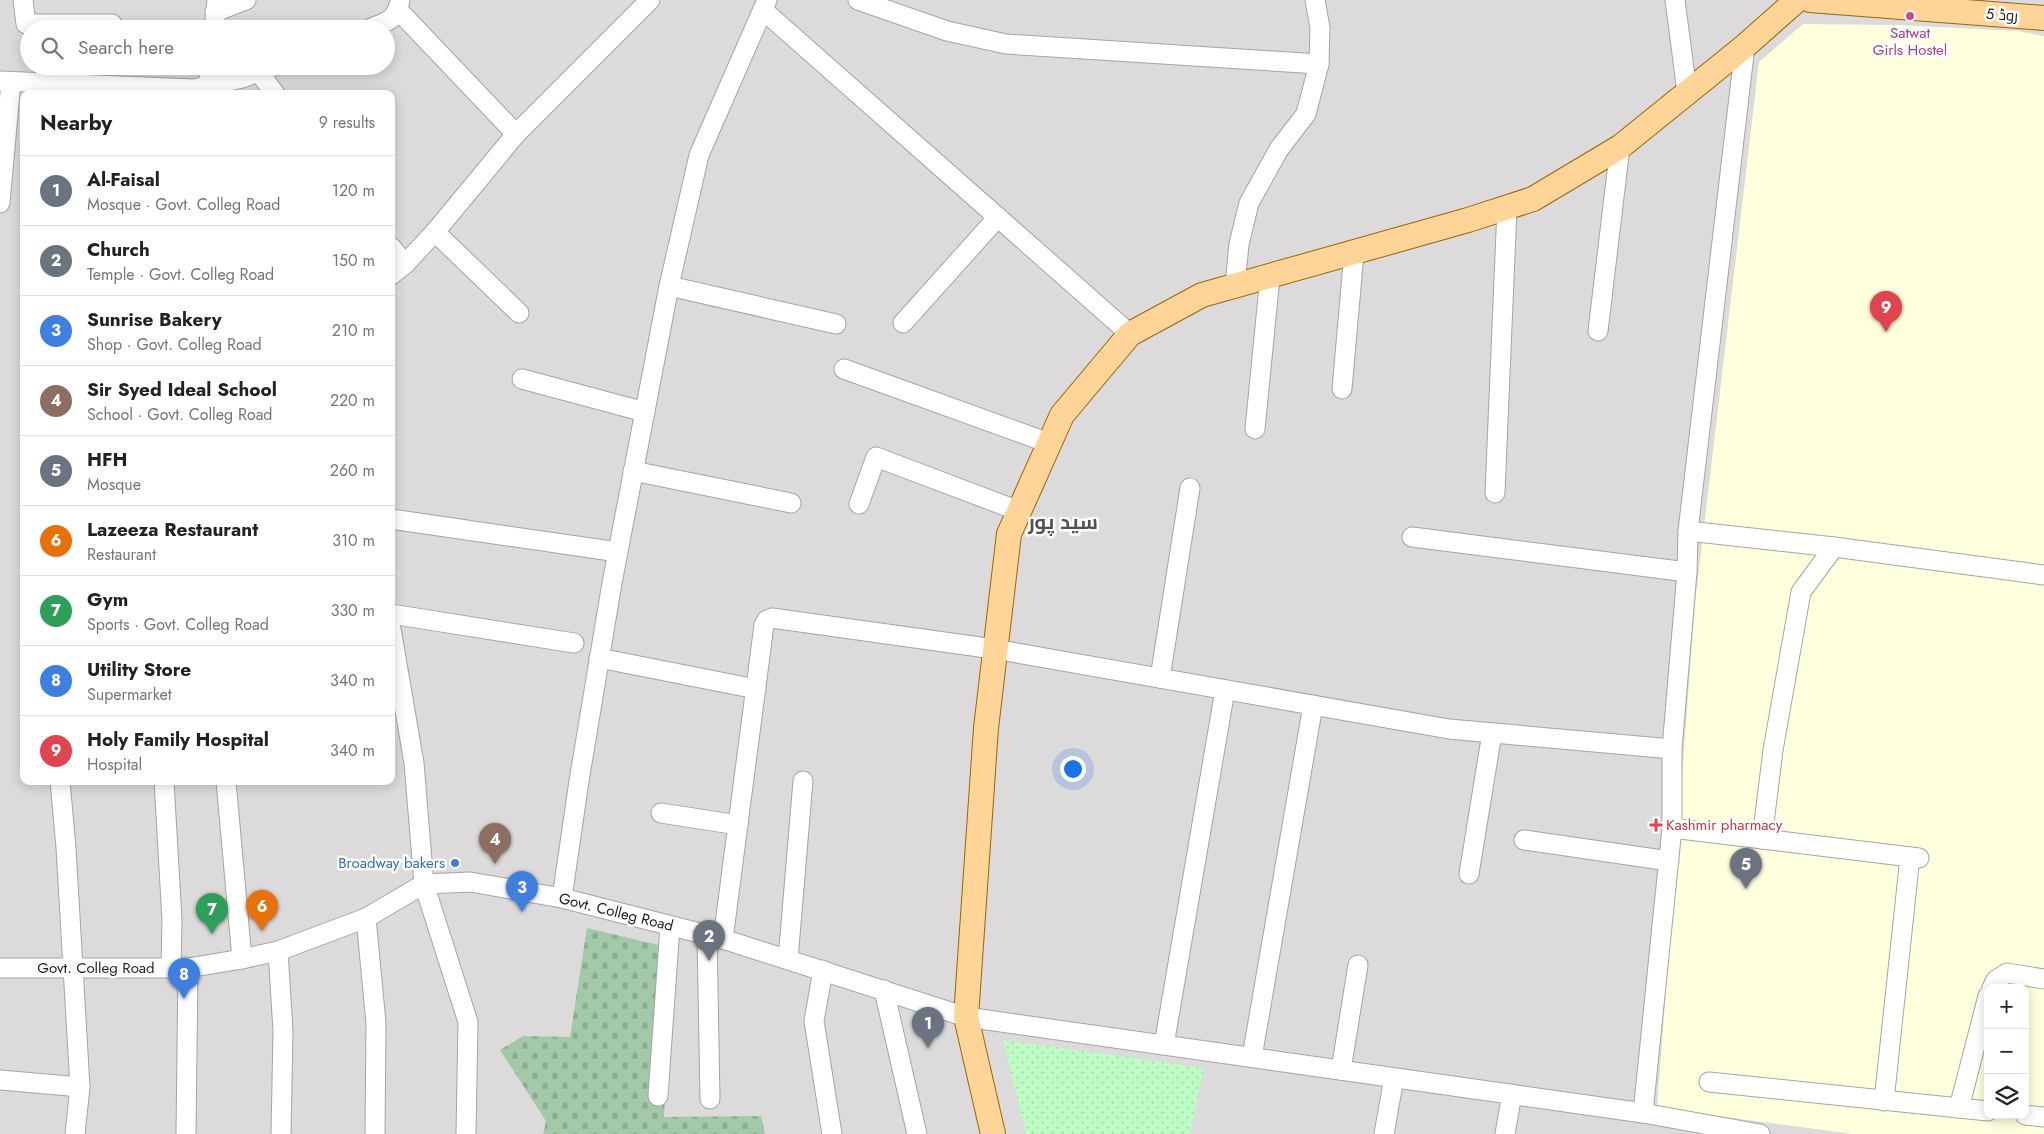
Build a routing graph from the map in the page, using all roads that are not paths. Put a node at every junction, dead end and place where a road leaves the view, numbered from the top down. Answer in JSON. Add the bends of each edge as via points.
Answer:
{"nodes":[{"id":1,"x":23,"y":0,"type":"edge"},
{"id":2,"x":246,"y":0,"type":"edge"},
{"id":3,"x":650,"y":0,"type":"edge"},
{"id":4,"x":858,"y":0,"type":"edge"},
{"id":5,"x":1315,"y":0,"type":"edge"},
{"id":6,"x":1675,"y":0,"type":"edge"},
{"id":7,"x":1797,"y":0,"type":"edge"},
{"id":8,"x":1810,"y":0,"type":"edge"},
{"id":9,"x":766,"y":3,"type":"edge"},
{"id":10,"x":399,"y":5,"type":"edge"},
{"id":11,"x":215,"y":13,"type":"edge"},
{"id":12,"x":2044,"y":18,"type":"edge"},
{"id":13,"x":26,"y":20,"type":"edge"},
{"id":14,"x":390,"y":20,"type":"edge"},
{"id":15,"x":1745,"y":46,"type":"junction"},
{"id":16,"x":1319,"y":64,"type":"junction"},
{"id":17,"x":209,"y":75,"type":"edge"},
{"id":18,"x":250,"y":75,"type":"edge"},
{"id":19,"x":268,"y":75,"type":"edge"},
{"id":20,"x":6,"y":81,"type":"edge"},
{"id":21,"x":95,"y":89,"type":"edge"},
{"id":22,"x":208,"y":90,"type":"edge"},
{"id":23,"x":274,"y":90,"type":"edge"},
{"id":24,"x":1687,"y":92,"type":"junction"},
{"id":25,"x":516,"y":134,"type":"junction"},
{"id":26,"x":1620,"y":148,"type":"junction"},
{"id":27,"x":1,"y":175,"type":"edge"},
{"id":28,"x":0,"y":203,"type":"edge"},
{"id":29,"x":1507,"y":208,"type":"junction"},
{"id":30,"x":998,"y":217,"type":"junction"},
{"id":31,"x":435,"y":232,"type":"junction"},
{"id":32,"x":1354,"y":253,"type":"junction"},
{"id":33,"x":398,"y":270,"type":"edge"},
{"id":34,"x":1270,"y":277,"type":"junction"},
{"id":35,"x":670,"y":286,"type":"junction"},
{"id":36,"x":1235,"y":286,"type":"junction"},
{"id":37,"x":519,"y":313,"type":"dead end"},
{"id":38,"x":903,"y":323,"type":"dead end"},
{"id":39,"x":836,"y":324,"type":"dead end"},
{"id":40,"x":1598,"y":331,"type":"dead end"},
{"id":41,"x":1130,"y":334,"type":"junction"},
{"id":42,"x":844,"y":368,"type":"dead end"},
{"id":43,"x":522,"y":379,"type":"dead end"},
{"id":44,"x":1342,"y":389,"type":"dead end"},
{"id":45,"x":645,"y":412,"type":"junction"},
{"id":46,"x":1254,"y":429,"type":"dead end"},
{"id":47,"x":1049,"y":443,"type":"junction"},
{"id":48,"x":633,"y":471,"type":"junction"},
{"id":49,"x":1190,"y":488,"type":"dead end"},
{"id":50,"x":1494,"y":493,"type":"dead end"},
{"id":51,"x":792,"y":503,"type":"dead end"},
{"id":52,"x":859,"y":504,"type":"dead end"},
{"id":53,"x":1019,"y":511,"type":"junction"},
{"id":54,"x":395,"y":520,"type":"edge"},
{"id":55,"x":1688,"y":530,"type":"junction"},
{"id":56,"x":1412,"y":537,"type":"dead end"},
{"id":57,"x":1834,"y":547,"type":"junction"},
{"id":58,"x":618,"y":552,"type":"junction"},
{"id":59,"x":1687,"y":572,"type":"junction"},
{"id":60,"x":2044,"y":575,"type":"edge"},
{"id":61,"x":395,"y":615,"type":"edge"},
{"id":62,"x":574,"y":643,"type":"dead end"},
{"id":63,"x":994,"y":649,"type":"junction"},
{"id":64,"x":599,"y":658,"type":"junction"},
{"id":65,"x":395,"y":669,"type":"edge"},
{"id":66,"x":1160,"y":678,"type":"junction"},
{"id":67,"x":397,"y":689,"type":"edge"},
{"id":68,"x":756,"y":689,"type":"junction"},
{"id":69,"x":1225,"y":690,"type":"junction"},
{"id":70,"x":1313,"y":705,"type":"junction"},
{"id":71,"x":1492,"y":733,"type":"junction"},
{"id":72,"x":1672,"y":748,"type":"junction"},
{"id":73,"x":803,"y":781,"type":"dead end"},
{"id":74,"x":60,"y":785,"type":"edge"},
{"id":75,"x":164,"y":785,"type":"edge"},
{"id":76,"x":226,"y":785,"type":"edge"},
{"id":77,"x":661,"y":813,"type":"dead end"},
{"id":78,"x":738,"y":824,"type":"junction"},
{"id":79,"x":1672,"y":828,"type":"junction"},
{"id":80,"x":1762,"y":839,"type":"junction"},
{"id":81,"x":1524,"y":840,"type":"dead end"},
{"id":82,"x":1669,"y":861,"type":"junction"},
{"id":83,"x":1470,"y":874,"type":"dead end"},
{"id":84,"x":424,"y":884,"type":"junction"},
{"id":85,"x":562,"y":898,"type":"junction"},
{"id":86,"x":366,"y":918,"type":"junction"},
{"id":87,"x":670,"y":926,"type":"junction"},
{"id":88,"x":715,"y":937,"type":"junction"},
{"id":89,"x":278,"y":951,"type":"junction"},
{"id":90,"x":242,"y":959,"type":"junction"},
{"id":91,"x":788,"y":959,"type":"junction"},
{"id":92,"x":1358,"y":966,"type":"dead end"},
{"id":93,"x":72,"y":967,"type":"junction"},
{"id":94,"x":179,"y":967,"type":"junction"},
{"id":95,"x":0,"y":968,"type":"edge"},
{"id":96,"x":822,"y":970,"type":"junction"},
{"id":97,"x":2044,"y":979,"type":"edge"},
{"id":98,"x":1994,"y":984,"type":"edge"},
{"id":99,"x":884,"y":990,"type":"junction"},
{"id":100,"x":1984,"y":1011,"type":"edge"},
{"id":101,"x":966,"y":1017,"type":"junction"},
{"id":102,"x":1164,"y":1045,"type":"junction"},
{"id":103,"x":1252,"y":1057,"type":"junction"},
{"id":104,"x":1341,"y":1070,"type":"junction"},
{"id":105,"x":1394,"y":1078,"type":"junction"},
{"id":106,"x":0,"y":1080,"type":"edge"},
{"id":107,"x":1709,"y":1082,"type":"dead end"},
{"id":108,"x":80,"y":1087,"type":"junction"},
{"id":109,"x":1512,"y":1094,"type":"junction"},
{"id":110,"x":658,"y":1096,"type":"dead end"},
{"id":111,"x":710,"y":1099,"type":"dead end"},
{"id":112,"x":1884,"y":1101,"type":"junction"},
{"id":113,"x":1959,"y":1108,"type":"junction"},
{"id":114,"x":1984,"y":1111,"type":"edge"},
{"id":115,"x":1643,"y":1113,"type":"junction"},
{"id":116,"x":2029,"y":1115,"type":"edge"},
{"id":117,"x":2044,"y":1117,"type":"edge"},
{"id":118,"x":75,"y":1134,"type":"edge"},
{"id":119,"x":186,"y":1134,"type":"edge"},
{"id":120,"x":281,"y":1134,"type":"edge"},
{"id":121,"x":375,"y":1134,"type":"edge"},
{"id":122,"x":466,"y":1134,"type":"edge"},
{"id":123,"x":832,"y":1134,"type":"edge"},
{"id":124,"x":917,"y":1134,"type":"edge"},
{"id":125,"x":993,"y":1134,"type":"edge"},
{"id":126,"x":1384,"y":1134,"type":"edge"},
{"id":127,"x":1505,"y":1134,"type":"edge"},
{"id":128,"x":1760,"y":1134,"type":"edge"}],
"edges":[{"from":1,"to":13,"type":"street"},
{"from":2,"to":11,"type":"street"},
{"from":3,"to":25,"type":"street"},
{"from":4,"to":16,"type":"street","via":[[947,31],[1006,44]]},
{"from":5,"to":16,"type":"street","via":[[1320,28]]},
{"from":6,"to":24,"type":"street"},
{"from":7,"to":15,"type":"main road"},
{"from":8,"to":12,"type":"main road","name":"روڈ 5"},
{"from":9,"to":30,"type":"street"},
{"from":9,"to":35,"type":"street","via":[[699,155]]},
{"from":10,"to":14,"type":"street"},
{"from":10,"to":25,"type":"street"},
{"from":15,"to":24,"type":"main road"},
{"from":15,"to":55,"type":"street"},
{"from":16,"to":36,"type":"street","via":[[1306,114],[1279,149],[1249,202],[1239,244]]},
{"from":17,"to":22,"type":"street"},
{"from":18,"to":22,"type":"street"},
{"from":19,"to":23,"type":"street"},
{"from":20,"to":21,"type":"street"},
{"from":20,"to":27,"type":"street"},
{"from":21,"to":22,"type":"street"},
{"from":24,"to":26,"type":"main road"},
{"from":25,"to":31,"type":"street"},
{"from":26,"to":29,"type":"main road","via":[[1533,199]]},
{"from":26,"to":40,"type":"street"},
{"from":27,"to":28,"type":"street"},
{"from":29,"to":32,"type":"main road"},
{"from":29,"to":50,"type":"street"},
{"from":30,"to":38,"type":"street"},
{"from":30,"to":41,"type":"street"},
{"from":31,"to":33,"type":"street"},
{"from":31,"to":37,"type":"street"},
{"from":32,"to":34,"type":"main road"},
{"from":32,"to":44,"type":"street"},
{"from":34,"to":36,"type":"main road"},
{"from":34,"to":46,"type":"street"},
{"from":35,"to":39,"type":"street"},
{"from":35,"to":45,"type":"street"},
{"from":36,"to":41,"type":"main road","via":[[1202,295]]},
{"from":41,"to":47,"type":"main road","via":[[1062,415]]},
{"from":42,"to":47,"type":"street"},
{"from":43,"to":45,"type":"street"},
{"from":45,"to":48,"type":"street"},
{"from":47,"to":53,"type":"main road"},
{"from":48,"to":51,"type":"street"},
{"from":48,"to":58,"type":"street"},
{"from":49,"to":66,"type":"street"},
{"from":52,"to":53,"type":"street","via":[[876,457]]},
{"from":53,"to":63,"type":"main road","via":[[1009,534]]},
{"from":54,"to":58,"type":"street"},
{"from":55,"to":57,"type":"street"},
{"from":55,"to":59,"type":"street"},
{"from":56,"to":59,"type":"street"},
{"from":57,"to":60,"type":"street"},
{"from":57,"to":80,"type":"street","via":[[1801,592],[1773,750]]},
{"from":58,"to":64,"type":"street"},
{"from":59,"to":72,"type":"street"},
{"from":61,"to":62,"type":"street"},
{"from":63,"to":66,"type":"street"},
{"from":63,"to":68,"type":"street","via":[[772,618],[764,625]]},
{"from":63,"to":101,"type":"main road"},
{"from":64,"to":68,"type":"street"},
{"from":64,"to":85,"type":"street"},
{"from":65,"to":67,"type":"street"},
{"from":66,"to":69,"type":"street"},
{"from":67,"to":84,"type":"street","via":[[414,763]]},
{"from":68,"to":78,"type":"street"},
{"from":69,"to":70,"type":"street"},
{"from":69,"to":102,"type":"street"},
{"from":70,"to":71,"type":"street","via":[[1449,729]]},
{"from":70,"to":103,"type":"street"},
{"from":71,"to":72,"type":"street"},
{"from":71,"to":83,"type":"street"},
{"from":72,"to":79,"type":"street"},
{"from":73,"to":91,"type":"street"},
{"from":74,"to":93,"type":"street"},
{"from":75,"to":94,"type":"street","via":[[172,920]]},
{"from":76,"to":90,"type":"street"},
{"from":77,"to":78,"type":"street"},
{"from":78,"to":88,"type":"street"},
{"from":79,"to":80,"type":"street"},
{"from":79,"to":82,"type":"street"},
{"from":80,"to":112,"type":"street","via":[[1915,858]]},
{"from":81,"to":82,"type":"street"},
{"from":82,"to":115,"type":"street"},
{"from":84,"to":85,"type":"street","name":"Govt. Colleg Road","via":[[470,882]]},
{"from":84,"to":86,"type":"street","name":"Govt. Colleg Road"},
{"from":84,"to":122,"type":"street","via":[[468,1022]]},
{"from":85,"to":87,"type":"street","name":"Govt. Colleg Road"},
{"from":86,"to":89,"type":"street","name":"Govt. Colleg Road"},
{"from":86,"to":121,"type":"street","via":[[376,1023]]},
{"from":87,"to":88,"type":"street","name":"Govt. Colleg Road"},
{"from":87,"to":110,"type":"street"},
{"from":88,"to":91,"type":"street","name":"Govt. Colleg Road"},
{"from":88,"to":111,"type":"street"},
{"from":89,"to":90,"type":"street","name":"Govt. Colleg Road"},
{"from":89,"to":120,"type":"street","via":[[283,1031]]},
{"from":90,"to":94,"type":"street","name":"Govt. Colleg Road"},
{"from":91,"to":96,"type":"street","name":"Govt. Colleg Road"},
{"from":92,"to":104,"type":"street"},
{"from":93,"to":94,"type":"street","name":"Govt. Colleg Road"},
{"from":93,"to":95,"type":"street","name":"Govt. Colleg Road"},
{"from":93,"to":108,"type":"street"},
{"from":94,"to":119,"type":"street"},
{"from":96,"to":99,"type":"street","name":"Govt. Colleg Road"},
{"from":96,"to":123,"type":"street","via":[[814,1021]]},
{"from":97,"to":98,"type":"street","via":[[2007,973]]},
{"from":99,"to":101,"type":"street","name":"Govt. Colleg Road"},
{"from":99,"to":124,"type":"street"},
{"from":100,"to":113,"type":"street"},
{"from":101,"to":102,"type":"street","name":"Govt. Colleg Road"},
{"from":101,"to":125,"type":"main road"},
{"from":102,"to":103,"type":"street","name":"Govt. Colleg Road"},
{"from":103,"to":104,"type":"street","name":"Govt. Colleg Road"},
{"from":104,"to":105,"type":"street","name":"Govt. Colleg Road"},
{"from":105,"to":109,"type":"street","name":"Govt. Colleg Road"},
{"from":105,"to":126,"type":"street"},
{"from":106,"to":108,"type":"street"},
{"from":107,"to":112,"type":"street"},
{"from":108,"to":118,"type":"street"},
{"from":109,"to":115,"type":"street","name":"Govt. Colleg Road"},
{"from":109,"to":127,"type":"street"},
{"from":112,"to":113,"type":"street"},
{"from":113,"to":114,"type":"street"},
{"from":115,"to":128,"type":"street","name":"Govt. Colleg Road"},
{"from":116,"to":117,"type":"street"}]}
